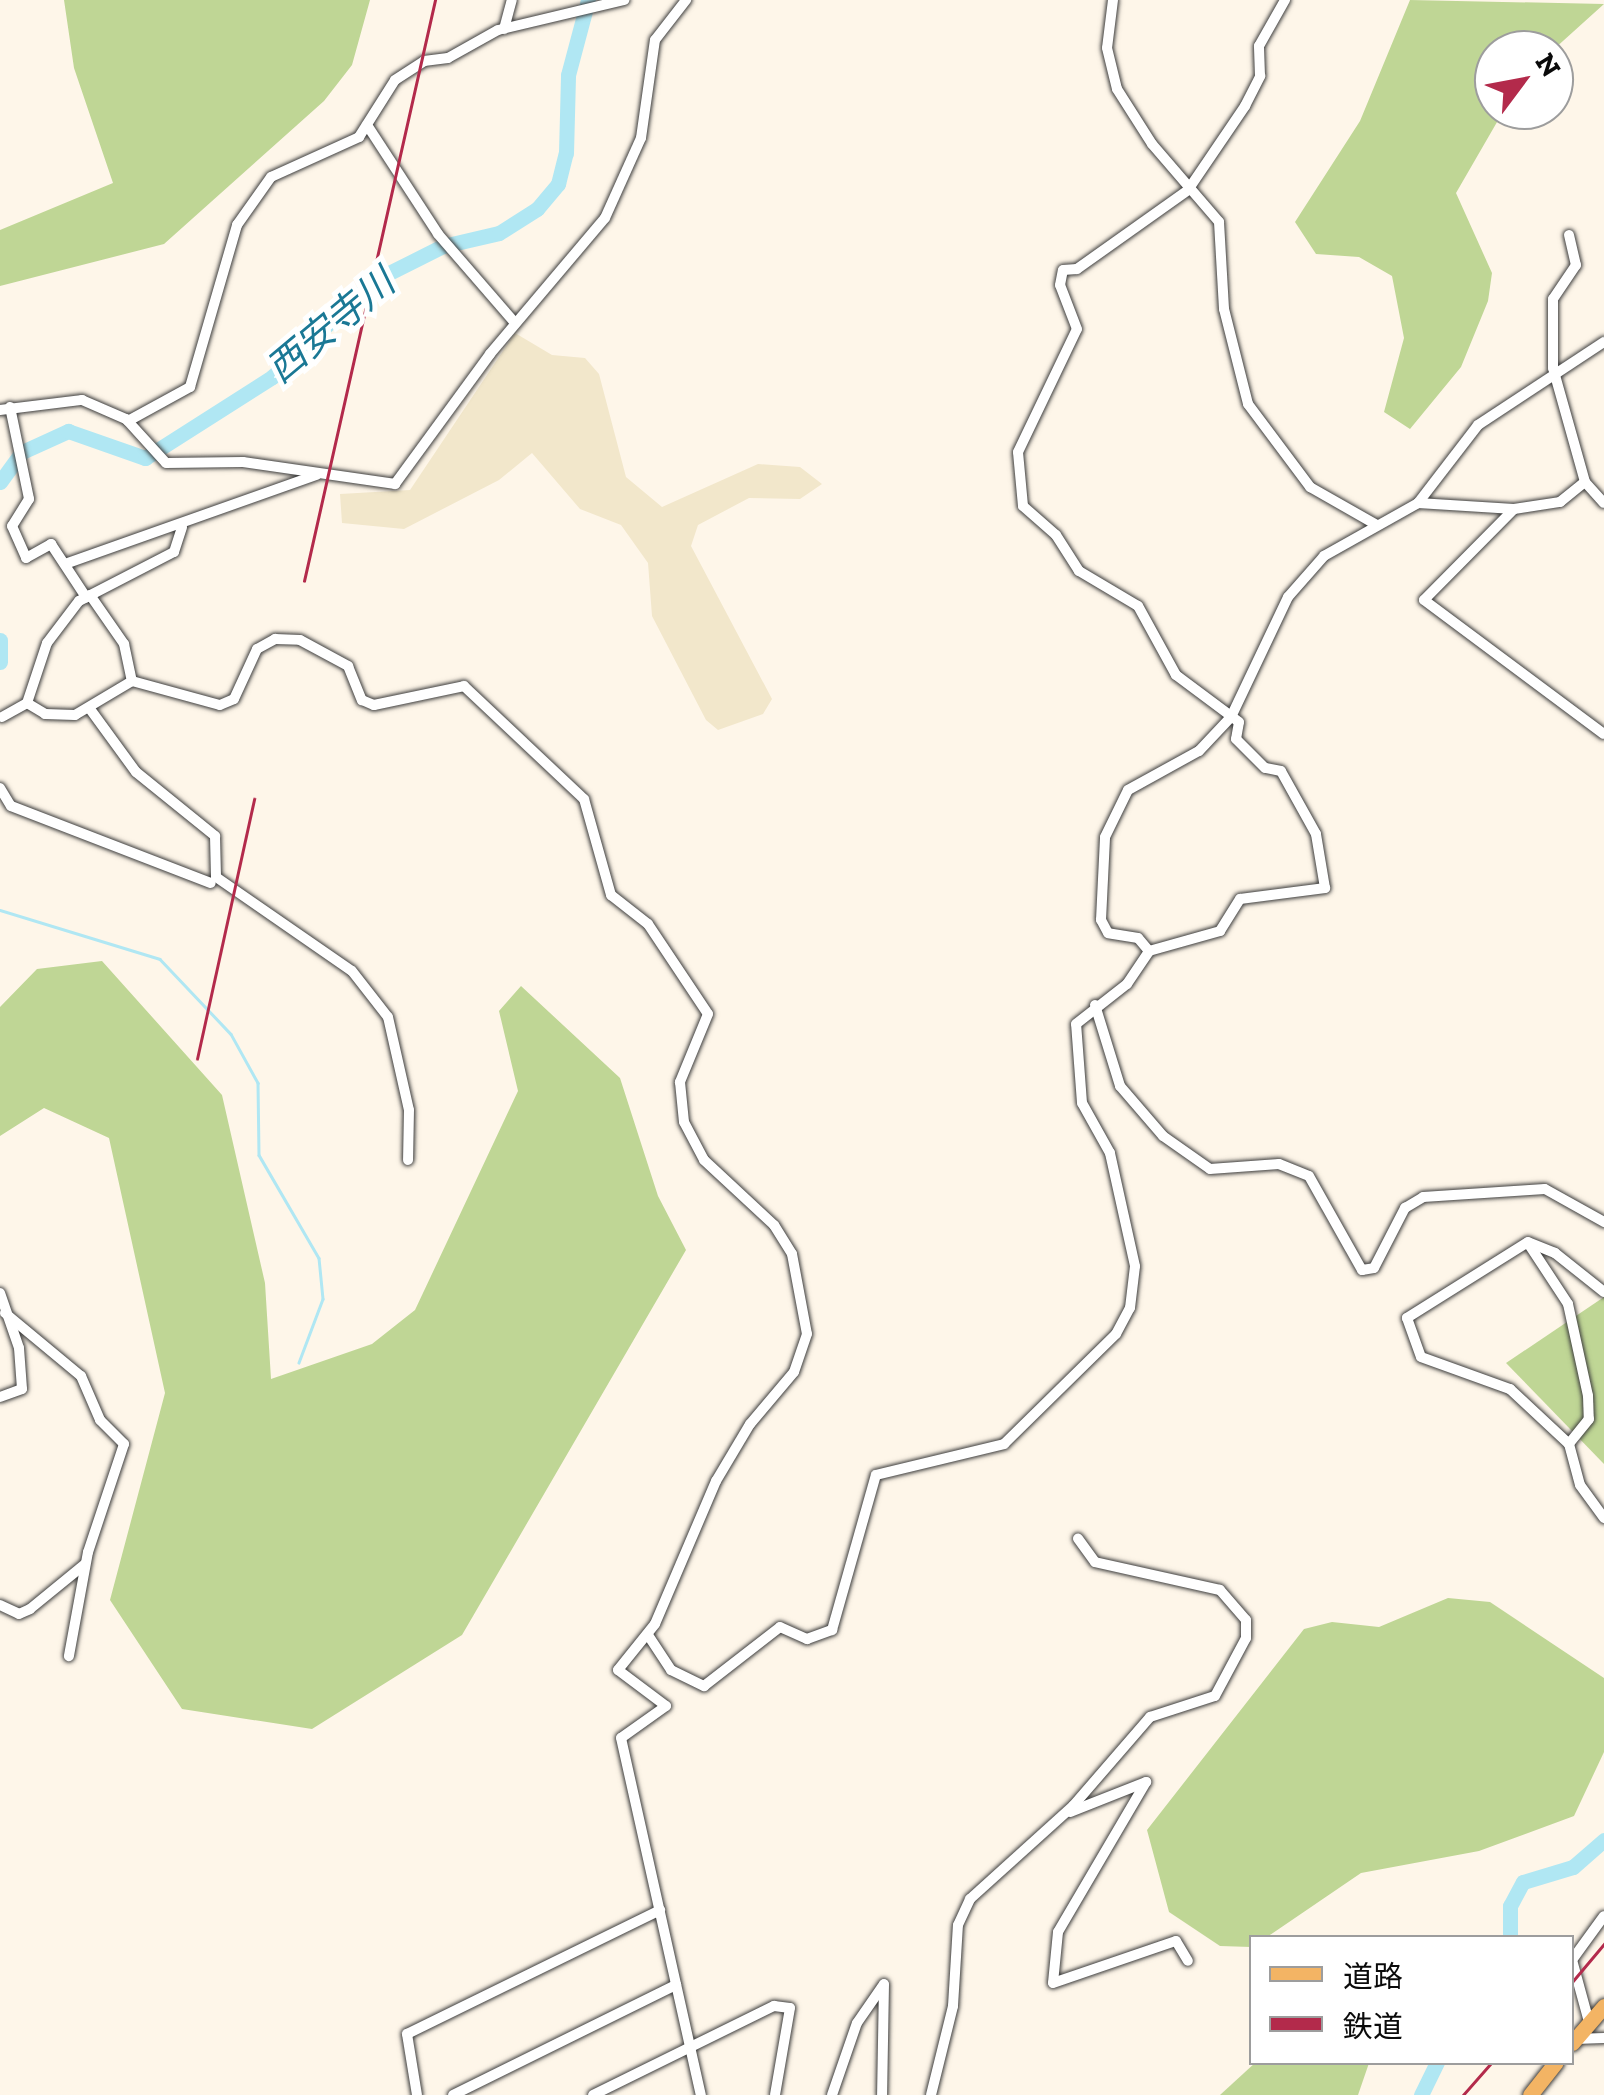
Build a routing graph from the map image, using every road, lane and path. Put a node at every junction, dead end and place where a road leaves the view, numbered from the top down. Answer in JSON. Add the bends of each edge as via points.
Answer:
{"nodes":[{"id":1,"x":512,"y":0,"type":"edge"},
{"id":2,"x":624,"y":0,"type":"edge"},
{"id":3,"x":686,"y":0,"type":"edge"},
{"id":4,"x":1113,"y":0,"type":"edge"},
{"id":5,"x":1285,"y":0,"type":"edge"},
{"id":6,"x":504,"y":29,"type":"junction"},
{"id":7,"x":368,"y":124,"type":"junction"},
{"id":8,"x":1188,"y":190,"type":"junction"},
{"id":9,"x":1569,"y":235,"type":"dead end"},
{"id":10,"x":515,"y":322,"type":"junction"},
{"id":11,"x":1604,"y":342,"type":"edge"},
{"id":12,"x":1555,"y":382,"type":"junction"},
{"id":13,"x":5,"y":409,"type":"edge"},
{"id":14,"x":128,"y":421,"type":"junction"},
{"id":15,"x":318,"y":475,"type":"junction"},
{"id":16,"x":1586,"y":482,"type":"junction"},
{"id":17,"x":1604,"y":503,"type":"edge"},
{"id":18,"x":1418,"y":504,"type":"junction"},
{"id":19,"x":1514,"y":510,"type":"junction"},
{"id":20,"x":1375,"y":524,"type":"junction"},
{"id":21,"x":182,"y":528,"type":"junction"},
{"id":22,"x":65,"y":564,"type":"junction"},
{"id":23,"x":88,"y":596,"type":"junction"},
{"id":24,"x":132,"y":682,"type":"junction"},
{"id":25,"x":27,"y":703,"type":"junction"},
{"id":26,"x":90,"y":709,"type":"junction"},
{"id":27,"x":1231,"y":717,"type":"junction"},
{"id":28,"x":1,"y":719,"type":"edge"},
{"id":29,"x":1604,"y":734,"type":"edge"},
{"id":30,"x":0,"y":788,"type":"edge"},
{"id":31,"x":211,"y":883,"type":"dead end"},
{"id":32,"x":1149,"y":951,"type":"junction"},
{"id":33,"x":1095,"y":1005,"type":"junction"},
{"id":34,"x":408,"y":1160,"type":"dead end"},
{"id":35,"x":1602,"y":1223,"type":"edge"},
{"id":36,"x":1528,"y":1242,"type":"junction"},
{"id":37,"x":1604,"y":1292,"type":"edge"},
{"id":38,"x":0,"y":1293,"type":"edge"},
{"id":39,"x":4,"y":1313,"type":"junction"},
{"id":40,"x":0,"y":1398,"type":"edge"},
{"id":41,"x":1569,"y":1444,"type":"junction"},
{"id":42,"x":1604,"y":1518,"type":"edge"},
{"id":43,"x":1078,"y":1539,"type":"dead end"},
{"id":44,"x":86,"y":1563,"type":"junction"},
{"id":45,"x":0,"y":1606,"type":"edge"},
{"id":46,"x":648,"y":1635,"type":"junction"},
{"id":47,"x":69,"y":1656,"type":"dead end"},
{"id":48,"x":1060,"y":1817,"type":"junction"},
{"id":49,"x":660,"y":1910,"type":"junction"},
{"id":50,"x":1604,"y":1916,"type":"edge"},
{"id":51,"x":1574,"y":1957,"type":"edge"},
{"id":52,"x":1188,"y":1961,"type":"dead end"},
{"id":53,"x":1574,"y":1967,"type":"edge"},
{"id":54,"x":676,"y":1985,"type":"junction"},
{"id":55,"x":1604,"y":2006,"type":"edge"},
{"id":56,"x":1589,"y":2022,"type":"junction"},
{"id":57,"x":1604,"y":2038,"type":"edge"},
{"id":58,"x":1574,"y":2040,"type":"edge"},
{"id":59,"x":1574,"y":2041,"type":"edge"},
{"id":60,"x":690,"y":2046,"type":"junction"},
{"id":61,"x":1554,"y":2065,"type":"edge"},
{"id":62,"x":417,"y":2095,"type":"edge"},
{"id":63,"x":453,"y":2095,"type":"edge"},
{"id":64,"x":594,"y":2095,"type":"edge"},
{"id":65,"x":701,"y":2095,"type":"edge"},
{"id":66,"x":774,"y":2095,"type":"edge"},
{"id":67,"x":832,"y":2095,"type":"edge"},
{"id":68,"x":882,"y":2095,"type":"edge"},
{"id":69,"x":931,"y":2095,"type":"edge"},
{"id":70,"x":1530,"y":2095,"type":"edge"}],
"edges":[{"from":1,"to":6,"type":"street"},
{"from":2,"to":6,"type":"street"},
{"from":3,"to":10,"type":"street","via":[[655,40],[641,138],[605,218]]},
{"from":4,"to":8,"type":"street","via":[[1106,48],[1117,89]]},
{"from":5,"to":8,"type":"street","via":[[1260,46],[1260,76],[1245,106]]},
{"from":6,"to":7,"type":"street","via":[[395,80]]},
{"from":7,"to":10,"type":"street","via":[[438,234]]},
{"from":7,"to":14,"type":"street","via":[[343,147],[296,161],[252,195],[236,225],[196,377],[183,394]]},
{"from":8,"to":20,"type":"street","via":[[1219,222],[1224,309],[1248,404],[1310,488]]},
{"from":8,"to":27,"type":"street","via":[[1078,269],[1062,270],[1060,285],[1077,328],[1018,452],[1017,471],[1023,506],[1056,536],[1078,571],[1124,592],[1176,675]]},
{"from":9,"to":12,"type":"street","via":[[1576,264],[1552,298]]},
{"from":10,"to":15,"type":"street","via":[[406,476],[388,486]]},
{"from":11,"to":12,"type":"street"},
{"from":12,"to":16,"type":"street"},
{"from":12,"to":18,"type":"street","via":[[1478,425]]},
{"from":13,"to":14,"type":"street","via":[[82,400]]},
{"from":13,"to":22,"type":"street","via":[[28,499],[12,526],[26,558],[51,544]]},
{"from":14,"to":15,"type":"street","via":[[166,462],[243,462]]},
{"from":15,"to":21,"type":"street"},
{"from":16,"to":17,"type":"street"},
{"from":16,"to":19,"type":"street","via":[[1560,502]]},
{"from":18,"to":19,"type":"street"},
{"from":18,"to":20,"type":"street"},
{"from":19,"to":29,"type":"street","via":[[1424,600]]},
{"from":20,"to":27,"type":"street","via":[[1324,556],[1288,597]]},
{"from":21,"to":22,"type":"street"},
{"from":21,"to":23,"type":"street","via":[[174,552]]},
{"from":22,"to":23,"type":"street"},
{"from":23,"to":24,"type":"street","via":[[124,644]]},
{"from":23,"to":25,"type":"street","via":[[48,643]]},
{"from":24,"to":26,"type":"street"},
{"from":24,"to":46,"type":"street","via":[[220,705],[234,699],[257,650],[274,638],[321,648],[348,666],[362,700],[374,705],[464,686],[584,799],[611,895],[648,924],[708,1014],[680,1082],[684,1122],[704,1160],[774,1226],[792,1254],[807,1334],[794,1372],[750,1424],[716,1481]]},
{"from":25,"to":26,"type":"street","via":[[45,714]]},
{"from":25,"to":28,"type":"street"},
{"from":26,"to":34,"type":"street","via":[[136,772],[215,836],[216,877],[352,970],[388,1017],[409,1110]]},
{"from":27,"to":32,"type":"street","via":[[1199,751],[1128,790],[1104,836],[1101,920],[1108,933],[1138,938]]},
{"from":27,"to":32,"type":"street","via":[[1247,754],[1281,770],[1303,802],[1325,888],[1240,900],[1220,931]]},
{"from":30,"to":31,"type":"street","via":[[11,806]]},
{"from":32,"to":33,"type":"street","via":[[1126,984]]},
{"from":33,"to":35,"type":"street","via":[[1120,1086],[1164,1136],[1210,1170],[1280,1164],[1309,1176],[1362,1270],[1374,1268],[1405,1208],[1423,1196],[1545,1188]]},
{"from":33,"to":46,"type":"street","via":[[1076,1024],[1074,1055],[1082,1102],[1110,1153],[1131,1233],[1134,1289],[1116,1334],[1004,1444],[876,1475],[832,1630],[807,1639],[780,1627],[704,1686],[671,1670]]},
{"from":36,"to":37,"type":"street","via":[[1556,1253]]},
{"from":36,"to":41,"type":"street","via":[[1568,1304],[1589,1419]]},
{"from":36,"to":41,"type":"street","via":[[1465,1288],[1422,1302],[1408,1318],[1410,1338],[1421,1358],[1510,1389]]},
{"from":38,"to":39,"type":"street"},
{"from":39,"to":40,"type":"street","via":[[19,1348],[22,1389]]},
{"from":39,"to":44,"type":"street","via":[[81,1376],[100,1420],[124,1444]]},
{"from":41,"to":42,"type":"street","via":[[1580,1484]]},
{"from":43,"to":48,"type":"street","via":[[1096,1562],[1220,1590],[1246,1620],[1246,1638],[1215,1696],[1150,1717]]},
{"from":44,"to":45,"type":"street","via":[[30,1609],[19,1614]]},
{"from":44,"to":47,"type":"street"},
{"from":46,"to":49,"type":"street","via":[[618,1670],[666,1706],[621,1738]]},
{"from":48,"to":52,"type":"street","via":[[1146,1782],[1064,1918],[1051,1956],[1053,1982],[1176,1941]]},
{"from":48,"to":69,"type":"street","via":[[962,1912],[952,2006]]},
{"from":49,"to":54,"type":"street"},
{"from":49,"to":62,"type":"street","via":[[407,2034]]},
{"from":50,"to":51,"type":"street"},
{"from":53,"to":56,"type":"street"},
{"from":54,"to":60,"type":"street"},
{"from":54,"to":63,"type":"street"},
{"from":55,"to":56,"type":"main road"},
{"from":56,"to":58,"type":"main road"},
{"from":57,"to":59,"type":"street"},
{"from":60,"to":64,"type":"street"},
{"from":60,"to":65,"type":"street"},
{"from":60,"to":66,"type":"street","via":[[763,2008],[790,2008]]},
{"from":61,"to":70,"type":"main road"},
{"from":67,"to":68,"type":"street","via":[[857,2023],[884,1984]]}]}
